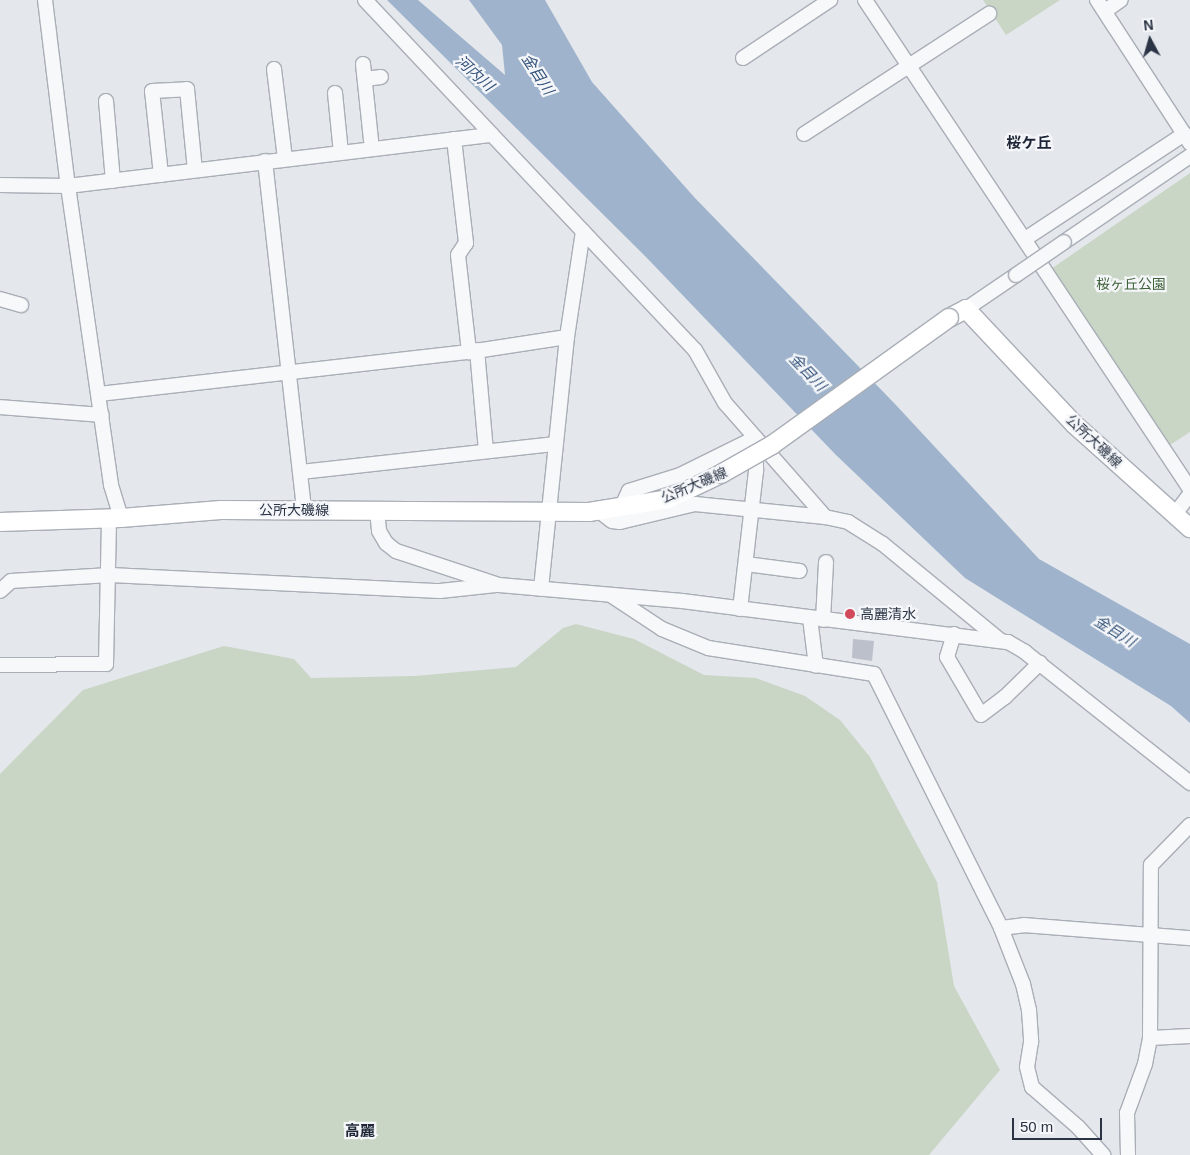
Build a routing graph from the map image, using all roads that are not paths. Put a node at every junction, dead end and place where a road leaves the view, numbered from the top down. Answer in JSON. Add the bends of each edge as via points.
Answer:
{"nodes":[{"id":1,"x":45,"y":0,"type":"edge"},
{"id":2,"x":365,"y":0,"type":"edge"},
{"id":3,"x":830,"y":0,"type":"edge"},
{"id":4,"x":865,"y":0,"type":"edge"},
{"id":5,"x":1121,"y":0,"type":"edge"},
{"id":6,"x":1101,"y":5,"type":"edge"},
{"id":7,"x":989,"y":14,"type":"dead end"},
{"id":8,"x":744,"y":58,"type":"dead end"},
{"id":9,"x":363,"y":64,"type":"dead end"},
{"id":10,"x":909,"y":65,"type":"junction"},
{"id":11,"x":274,"y":69,"type":"dead end"},
{"id":12,"x":381,"y":77,"type":"dead end"},
{"id":13,"x":365,"y":79,"type":"junction"},
{"id":14,"x":335,"y":93,"type":"dead end"},
{"id":15,"x":106,"y":101,"type":"dead end"},
{"id":16,"x":804,"y":134,"type":"dead end"},
{"id":17,"x":492,"y":135,"type":"junction"},
{"id":18,"x":454,"y":139,"type":"junction"},
{"id":19,"x":1187,"y":139,"type":"edge"},
{"id":20,"x":372,"y":149,"type":"junction"},
{"id":21,"x":341,"y":152,"type":"junction"},
{"id":22,"x":1190,"y":156,"type":"edge"},
{"id":23,"x":285,"y":159,"type":"junction"},
{"id":24,"x":265,"y":161,"type":"junction"},
{"id":25,"x":196,"y":170,"type":"junction"},
{"id":26,"x":161,"y":175,"type":"junction"},
{"id":27,"x":113,"y":180,"type":"junction"},
{"id":28,"x":0,"y":185,"type":"edge"},
{"id":29,"x":68,"y":186,"type":"junction"},
{"id":30,"x":583,"y":231,"type":"junction"},
{"id":31,"x":1026,"y":239,"type":"junction"},
{"id":32,"x":0,"y":299,"type":"edge"},
{"id":33,"x":21,"y":305,"type":"dead end"},
{"id":34,"x":966,"y":309,"type":"junction"},
{"id":35,"x":567,"y":337,"type":"junction"},
{"id":36,"x":473,"y":351,"type":"junction"},
{"id":37,"x":288,"y":371,"type":"junction"},
{"id":38,"x":99,"y":394,"type":"junction"},
{"id":39,"x":0,"y":407,"type":"edge"},
{"id":40,"x":102,"y":415,"type":"junction"},
{"id":41,"x":755,"y":438,"type":"junction"},
{"id":42,"x":555,"y":444,"type":"junction"},
{"id":43,"x":486,"y":450,"type":"junction"},
{"id":44,"x":301,"y":472,"type":"junction"},
{"id":45,"x":1190,"y":489,"type":"edge"},
{"id":46,"x":1190,"y":494,"type":"edge"},
{"id":47,"x":621,"y":508,"type":"junction"},
{"id":48,"x":752,"y":509,"type":"junction"},
{"id":49,"x":304,"y":510,"type":"junction"},
{"id":50,"x":377,"y":511,"type":"junction"},
{"id":51,"x":599,"y":511,"type":"junction"},
{"id":52,"x":550,"y":514,"type":"junction"},
{"id":53,"x":1175,"y":514,"type":"junction"},
{"id":54,"x":825,"y":517,"type":"junction"},
{"id":55,"x":115,"y":518,"type":"junction"},
{"id":56,"x":0,"y":522,"type":"edge"},
{"id":57,"x":1190,"y":528,"type":"edge"},
{"id":58,"x":826,"y":562,"type":"dead end"},
{"id":59,"x":746,"y":564,"type":"junction"},
{"id":60,"x":800,"y":571,"type":"dead end"},
{"id":61,"x":110,"y":575,"type":"junction"},
{"id":62,"x":499,"y":585,"type":"junction"},
{"id":63,"x":541,"y":589,"type":"junction"},
{"id":64,"x":0,"y":591,"type":"edge"},
{"id":65,"x":611,"y":595,"type":"junction"},
{"id":66,"x":740,"y":609,"type":"junction"},
{"id":67,"x":816,"y":619,"type":"junction"},
{"id":68,"x":954,"y":634,"type":"junction"},
{"id":69,"x":1000,"y":640,"type":"junction"},
{"id":70,"x":1040,"y":663,"type":"junction"},
{"id":71,"x":0,"y":665,"type":"edge"},
{"id":72,"x":816,"y":666,"type":"junction"},
{"id":73,"x":1190,"y":783,"type":"edge"},
{"id":74,"x":1190,"y":825,"type":"edge"},
{"id":75,"x":1000,"y":928,"type":"junction"},
{"id":76,"x":1149,"y":936,"type":"junction"},
{"id":77,"x":1190,"y":938,"type":"edge"},
{"id":78,"x":1190,"y":1036,"type":"edge"},
{"id":79,"x":1150,"y":1038,"type":"junction"},
{"id":80,"x":1103,"y":1155,"type":"edge"},
{"id":81,"x":1128,"y":1155,"type":"edge"}],
"edges":[{"from":1,"to":29,"type":"street"},
{"from":2,"to":17,"type":"street"},
{"from":3,"to":8,"type":"street"},
{"from":4,"to":10,"type":"street"},
{"from":5,"to":6,"type":"street"},
{"from":6,"to":19,"type":"street"},
{"from":7,"to":10,"type":"street"},
{"from":9,"to":13,"type":"street"},
{"from":10,"to":16,"type":"street"},
{"from":10,"to":31,"type":"street"},
{"from":11,"to":23,"type":"street"},
{"from":12,"to":13,"type":"street"},
{"from":13,"to":20,"type":"street"},
{"from":14,"to":21,"type":"street"},
{"from":15,"to":27,"type":"street"},
{"from":17,"to":18,"type":"street"},
{"from":17,"to":30,"type":"street"},
{"from":18,"to":20,"type":"street"},
{"from":18,"to":36,"type":"street","via":[[466,243],[458,255]]},
{"from":19,"to":31,"type":"street"},
{"from":20,"to":21,"type":"street"},
{"from":21,"to":23,"type":"street"},
{"from":22,"to":34,"type":"street","bridge":true},
{"from":23,"to":24,"type":"street"},
{"from":24,"to":25,"type":"street"},
{"from":24,"to":37,"type":"street"},
{"from":25,"to":26,"type":"street"},
{"from":25,"to":26,"type":"street","via":[[187,89],[152,91]]},
{"from":26,"to":27,"type":"street"},
{"from":27,"to":29,"type":"street"},
{"from":28,"to":29,"type":"street"},
{"from":29,"to":38,"type":"street"},
{"from":30,"to":35,"type":"street"},
{"from":30,"to":41,"type":"street","via":[[695,350],[725,403]]},
{"from":31,"to":45,"type":"street"},
{"from":32,"to":33,"type":"street"},
{"from":34,"to":47,"type":"main road","name":"公所大磯線","bridge":true,"via":[[772,445],[721,474],[668,498]]},
{"from":34,"to":53,"type":"main road","name":"公所大磯線","via":[[1074,424]]},
{"from":35,"to":36,"type":"street"},
{"from":35,"to":42,"type":"street"},
{"from":36,"to":37,"type":"street"},
{"from":36,"to":43,"type":"street"},
{"from":37,"to":38,"type":"street"},
{"from":37,"to":44,"type":"street"},
{"from":38,"to":40,"type":"street"},
{"from":39,"to":40,"type":"street"},
{"from":40,"to":55,"type":"street"},
{"from":41,"to":47,"type":"street","via":[[680,475],[630,492]]},
{"from":41,"to":48,"type":"street"},
{"from":41,"to":54,"type":"street"},
{"from":42,"to":43,"type":"street"},
{"from":42,"to":52,"type":"street"},
{"from":43,"to":44,"type":"street"},
{"from":44,"to":49,"type":"street"},
{"from":46,"to":53,"type":"street"},
{"from":47,"to":51,"type":"main road","name":"公所大磯線"},
{"from":48,"to":51,"type":"street","via":[[695,504],[620,522],[612,521]]},
{"from":48,"to":54,"type":"street"},
{"from":48,"to":59,"type":"street"},
{"from":49,"to":50,"type":"main road","name":"公所大磯線"},
{"from":49,"to":55,"type":"main road","name":"公所大磯線","via":[[221,510]]},
{"from":50,"to":52,"type":"main road","name":"公所大磯線"},
{"from":50,"to":62,"type":"street","via":[[379,531],[396,551]]},
{"from":51,"to":52,"type":"main road","name":"公所大磯線"},
{"from":52,"to":63,"type":"street"},
{"from":53,"to":57,"type":"main road","name":"公所大磯線"},
{"from":54,"to":69,"type":"street","via":[[848,522],[883,544]]},
{"from":55,"to":56,"type":"main road","name":"公所大磯線"},
{"from":55,"to":61,"type":"street"},
{"from":58,"to":67,"type":"street"},
{"from":59,"to":60,"type":"street"},
{"from":59,"to":66,"type":"street"},
{"from":61,"to":62,"type":"street","via":[[440,591]]},
{"from":61,"to":64,"type":"street","via":[[11,581]]},
{"from":61,"to":71,"type":"street","via":[[106,664]]},
{"from":62,"to":63,"type":"street"},
{"from":63,"to":65,"type":"street"},
{"from":65,"to":66,"type":"street"},
{"from":65,"to":72,"type":"street","via":[[662,629],[708,648]]},
{"from":66,"to":67,"type":"street"},
{"from":67,"to":68,"type":"street"},
{"from":67,"to":72,"type":"street"},
{"from":68,"to":69,"type":"street"},
{"from":68,"to":70,"type":"street","via":[[947,656],[981,715]]},
{"from":69,"to":70,"type":"street","via":[[1020,648]]},
{"from":70,"to":73,"type":"street"},
{"from":72,"to":75,"type":"street","via":[[874,674]]},
{"from":74,"to":76,"type":"street","via":[[1151,864]]},
{"from":75,"to":76,"type":"street","via":[[1024,924]]},
{"from":75,"to":80,"type":"street","via":[[1029,1010],[1031,1042],[1027,1067],[1032,1087],[1078,1127]]},
{"from":76,"to":77,"type":"street"},
{"from":76,"to":79,"type":"street"},
{"from":78,"to":79,"type":"street"},
{"from":79,"to":81,"type":"street","via":[[1145,1064],[1126,1113]]}]}
